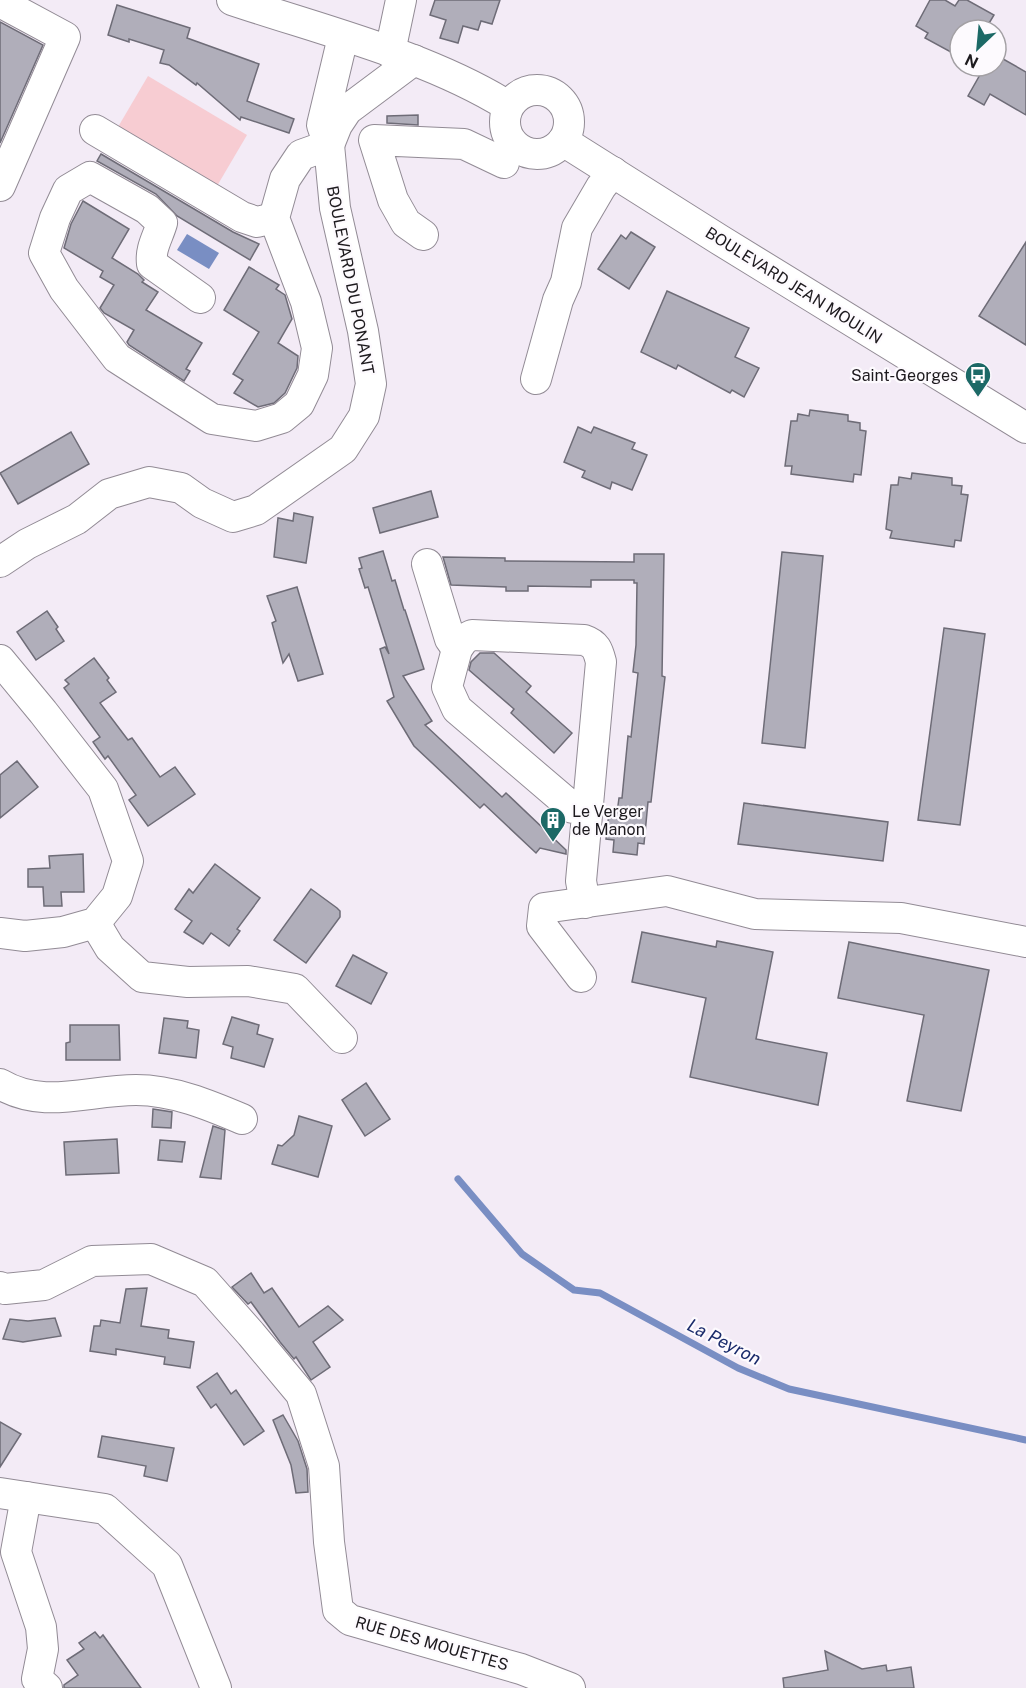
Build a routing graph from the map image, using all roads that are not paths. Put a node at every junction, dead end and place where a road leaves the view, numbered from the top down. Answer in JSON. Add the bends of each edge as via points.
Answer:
{"nodes":[{"id":1,"x":232,"y":0,"type":"edge"},
{"id":2,"x":401,"y":0,"type":"edge"},
{"id":3,"x":0,"y":2,"type":"edge"},
{"id":4,"x":344,"y":37,"type":"junction"},
{"id":5,"x":402,"y":56,"type":"junction"},
{"id":6,"x":330,"y":88,"type":"junction"},
{"id":7,"x":362,"y":98,"type":"junction"},
{"id":8,"x":508,"y":106,"type":"junction"},
{"id":9,"x":95,"y":130,"type":"dead end"},
{"id":10,"x":563,"y":141,"type":"junction"},
{"id":11,"x":329,"y":145,"type":"junction"},
{"id":12,"x":505,"y":162,"type":"junction"},
{"id":13,"x":613,"y":172,"type":"junction"},
{"id":14,"x":0,"y":186,"type":"edge"},
{"id":15,"x":274,"y":218,"type":"junction"},
{"id":16,"x":423,"y":235,"type":"dead end"},
{"id":17,"x":200,"y":298,"type":"dead end"},
{"id":18,"x":536,"y":379,"type":"dead end"},
{"id":19,"x":1026,"y":428,"type":"edge"},
{"id":20,"x":0,"y":562,"type":"edge"},
{"id":21,"x":427,"y":564,"type":"dead end"},
{"id":22,"x":457,"y":649,"type":"junction"},
{"id":23,"x":0,"y":660,"type":"edge"},
{"id":24,"x":587,"y":810,"type":"junction"},
{"id":25,"x":585,"y":903,"type":"junction"},
{"id":26,"x":96,"y":922,"type":"junction"},
{"id":27,"x":0,"y":933,"type":"edge"},
{"id":28,"x":1026,"y":942,"type":"edge"},
{"id":29,"x":581,"y":977,"type":"dead end"},
{"id":30,"x":342,"y":1038,"type":"dead end"},
{"id":31,"x":0,"y":1084,"type":"edge"},
{"id":32,"x":242,"y":1119,"type":"dead end"},
{"id":33,"x":0,"y":1287,"type":"edge"},
{"id":34,"x":13,"y":1495,"type":"edge"},
{"id":35,"x":47,"y":1688,"type":"edge"},
{"id":36,"x":216,"y":1688,"type":"edge"},
{"id":37,"x":570,"y":1688,"type":"edge"}],
"edges":[{"from":1,"to":4,"type":"street"},
{"from":2,"to":5,"type":"street"},
{"from":3,"to":14,"type":"street","via":[[65,37]]},
{"from":4,"to":5,"type":"street"},
{"from":4,"to":6,"type":"street","name":"BOULEVARD DU PONANT"},
{"from":5,"to":7,"type":"street"},
{"from":5,"to":8,"type":"street"},
{"from":6,"to":7,"type":"street"},
{"from":6,"to":11,"type":"street","name":"BOULEVARD DU PONANT","via":[[322,125]]},
{"from":7,"to":11,"type":"street","via":[[347,110]]},
{"from":8,"to":10,"type":"street","via":[[520,93],[537,89],[554,94],[566,107],[569,124]]},
{"from":8,"to":12,"type":"street"},
{"from":9,"to":15,"type":"street","via":[[242,217],[257,222]]},
{"from":10,"to":12,"type":"street","via":[[546,153],[524,152]]},
{"from":10,"to":13,"type":"street","name":"BOULEVARD JEAN MOULIN"},
{"from":11,"to":15,"type":"street","via":[[301,155],[285,179]]},
{"from":11,"to":20,"type":"street","name":"BOULEVARD DU PONANT","via":[[336,208],[370,384],[364,416],[343,449],[256,510],[233,517],[181,488],[149,482],[109,494],[77,519]]},
{"from":12,"to":16,"type":"street","via":[[464,144],[374,140],[393,200],[406,223]]},
{"from":13,"to":18,"type":"street","via":[[577,228],[566,282]]},
{"from":13,"to":19,"type":"street","name":"BOULEVARD JEAN MOULIN"},
{"from":15,"to":17,"type":"street","via":[[306,302],[316,348],[313,375],[299,404],[282,418],[256,426],[212,419],[117,358],[64,289],[44,253],[68,190],[90,177],[147,209],[162,223],[150,251],[152,264]]},
{"from":21,"to":22,"type":"street","via":[[450,639]]},
{"from":22,"to":24,"type":"street","via":[[447,687],[457,709],[573,808]]},
{"from":22,"to":24,"type":"street","via":[[472,635],[594,643],[601,662]]},
{"from":23,"to":26,"type":"street","via":[[103,789],[128,861],[117,896]]},
{"from":24,"to":25,"type":"street","via":[[580,881]]},
{"from":25,"to":28,"type":"street","via":[[667,891],[755,914],[901,918]]},
{"from":25,"to":29,"type":"street","via":[[544,909],[542,926]]},
{"from":26,"to":27,"type":"street","via":[[63,932],[25,936]]},
{"from":26,"to":30,"type":"street","via":[[110,948],[142,977],[188,982],[248,981],[295,989]]},
{"from":31,"to":32,"type":"street","via":[[33,1097],[53,1098],[138,1090],[195,1099]]},
{"from":33,"to":37,"type":"street","name":"RUE DES MOUETTES","via":[[44,1285],[92,1261],[151,1259],[205,1282],[301,1394],[324,1466],[338,1610],[350,1620],[521,1669]]},
{"from":34,"to":35,"type":"street","via":[[16,1552],[41,1627],[43,1649],[37,1679]]},
{"from":34,"to":36,"type":"street","via":[[105,1509],[167,1566]]}]}
